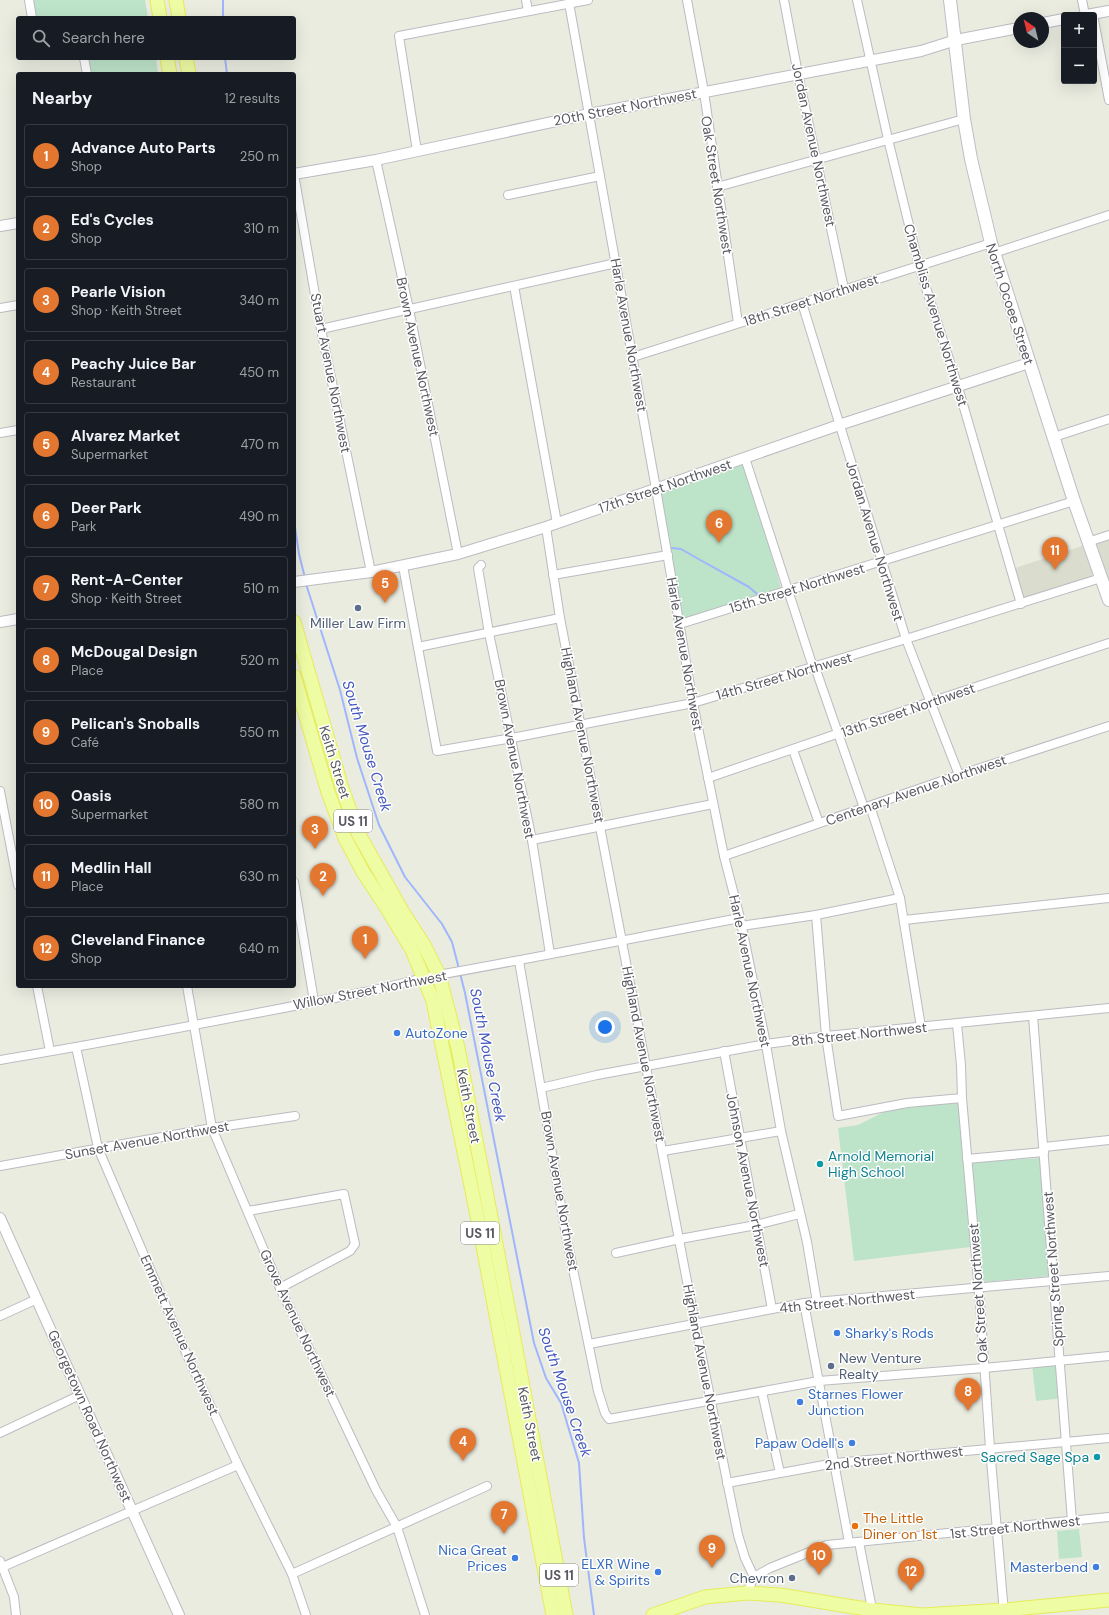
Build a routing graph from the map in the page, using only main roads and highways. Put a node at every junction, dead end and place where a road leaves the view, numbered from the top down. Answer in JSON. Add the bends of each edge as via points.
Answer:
{"nodes":[{"id":1,"x":157,"y":0,"type":"edge"},
{"id":2,"x":176,"y":0,"type":"edge"},
{"id":3,"x":950,"y":0,"type":"edge"},
{"id":4,"x":160,"y":16,"type":"edge"},
{"id":5,"x":179,"y":16,"type":"edge"},
{"id":6,"x":167,"y":60,"type":"edge"},
{"id":7,"x":186,"y":60,"type":"edge"},
{"id":8,"x":170,"y":72,"type":"edge"},
{"id":9,"x":189,"y":72,"type":"edge"},
{"id":10,"x":1109,"y":600,"type":"edge"},
{"id":11,"x":296,"y":629,"type":"edge"},
{"id":12,"x":296,"y":683,"type":"edge"},
{"id":13,"x":490,"y":1212,"type":"junction"},
{"id":14,"x":477,"y":1215,"type":"junction"},
{"id":15,"x":528,"y":1447,"type":"junction"},
{"id":16,"x":1109,"y":1600,"type":"edge"},
{"id":17,"x":1004,"y":1612,"type":"edge"},
{"id":18,"x":873,"y":1613,"type":"edge"},
{"id":19,"x":567,"y":1614,"type":"edge"},
{"id":20,"x":553,"y":1615,"type":"edge"},
{"id":21,"x":653,"y":1615,"type":"edge"}],
"edges":[{"from":1,"to":4,"type":"main road"},
{"from":2,"to":5,"type":"main road"},
{"from":3,"to":10,"type":"main road","name":"North Ocoee Street","via":[[964,119],[978,193],[992,248]]},
{"from":6,"to":8,"type":"main road"},
{"from":7,"to":9,"type":"main road"},
{"from":11,"to":13,"type":"main road","name":"Keith Street","number":"US 11","via":[[342,788],[358,833],[439,975],[458,1048]]},
{"from":12,"to":14,"type":"main road","name":"Keith Street","number":"US 11","via":[[328,792],[345,838],[363,872],[412,950],[435,1008]]},
{"from":13,"to":14,"type":"main road"},
{"from":13,"to":15,"type":"main road","name":"Keith Street","number":"US 11"},
{"from":14,"to":15,"type":"main road","name":"Keith Street","number":"US 11"},
{"from":15,"to":19,"type":"main road","name":"Keith Street","number":"US 11"},
{"from":15,"to":20,"type":"main road","name":"Keith Street","number":"US 11"},
{"from":16,"to":17,"type":"main road"},
{"from":17,"to":18,"type":"main road","via":[[922,1615]]},
{"from":18,"to":21,"type":"main road","via":[[780,1595],[747,1593],[705,1597]]}]}
